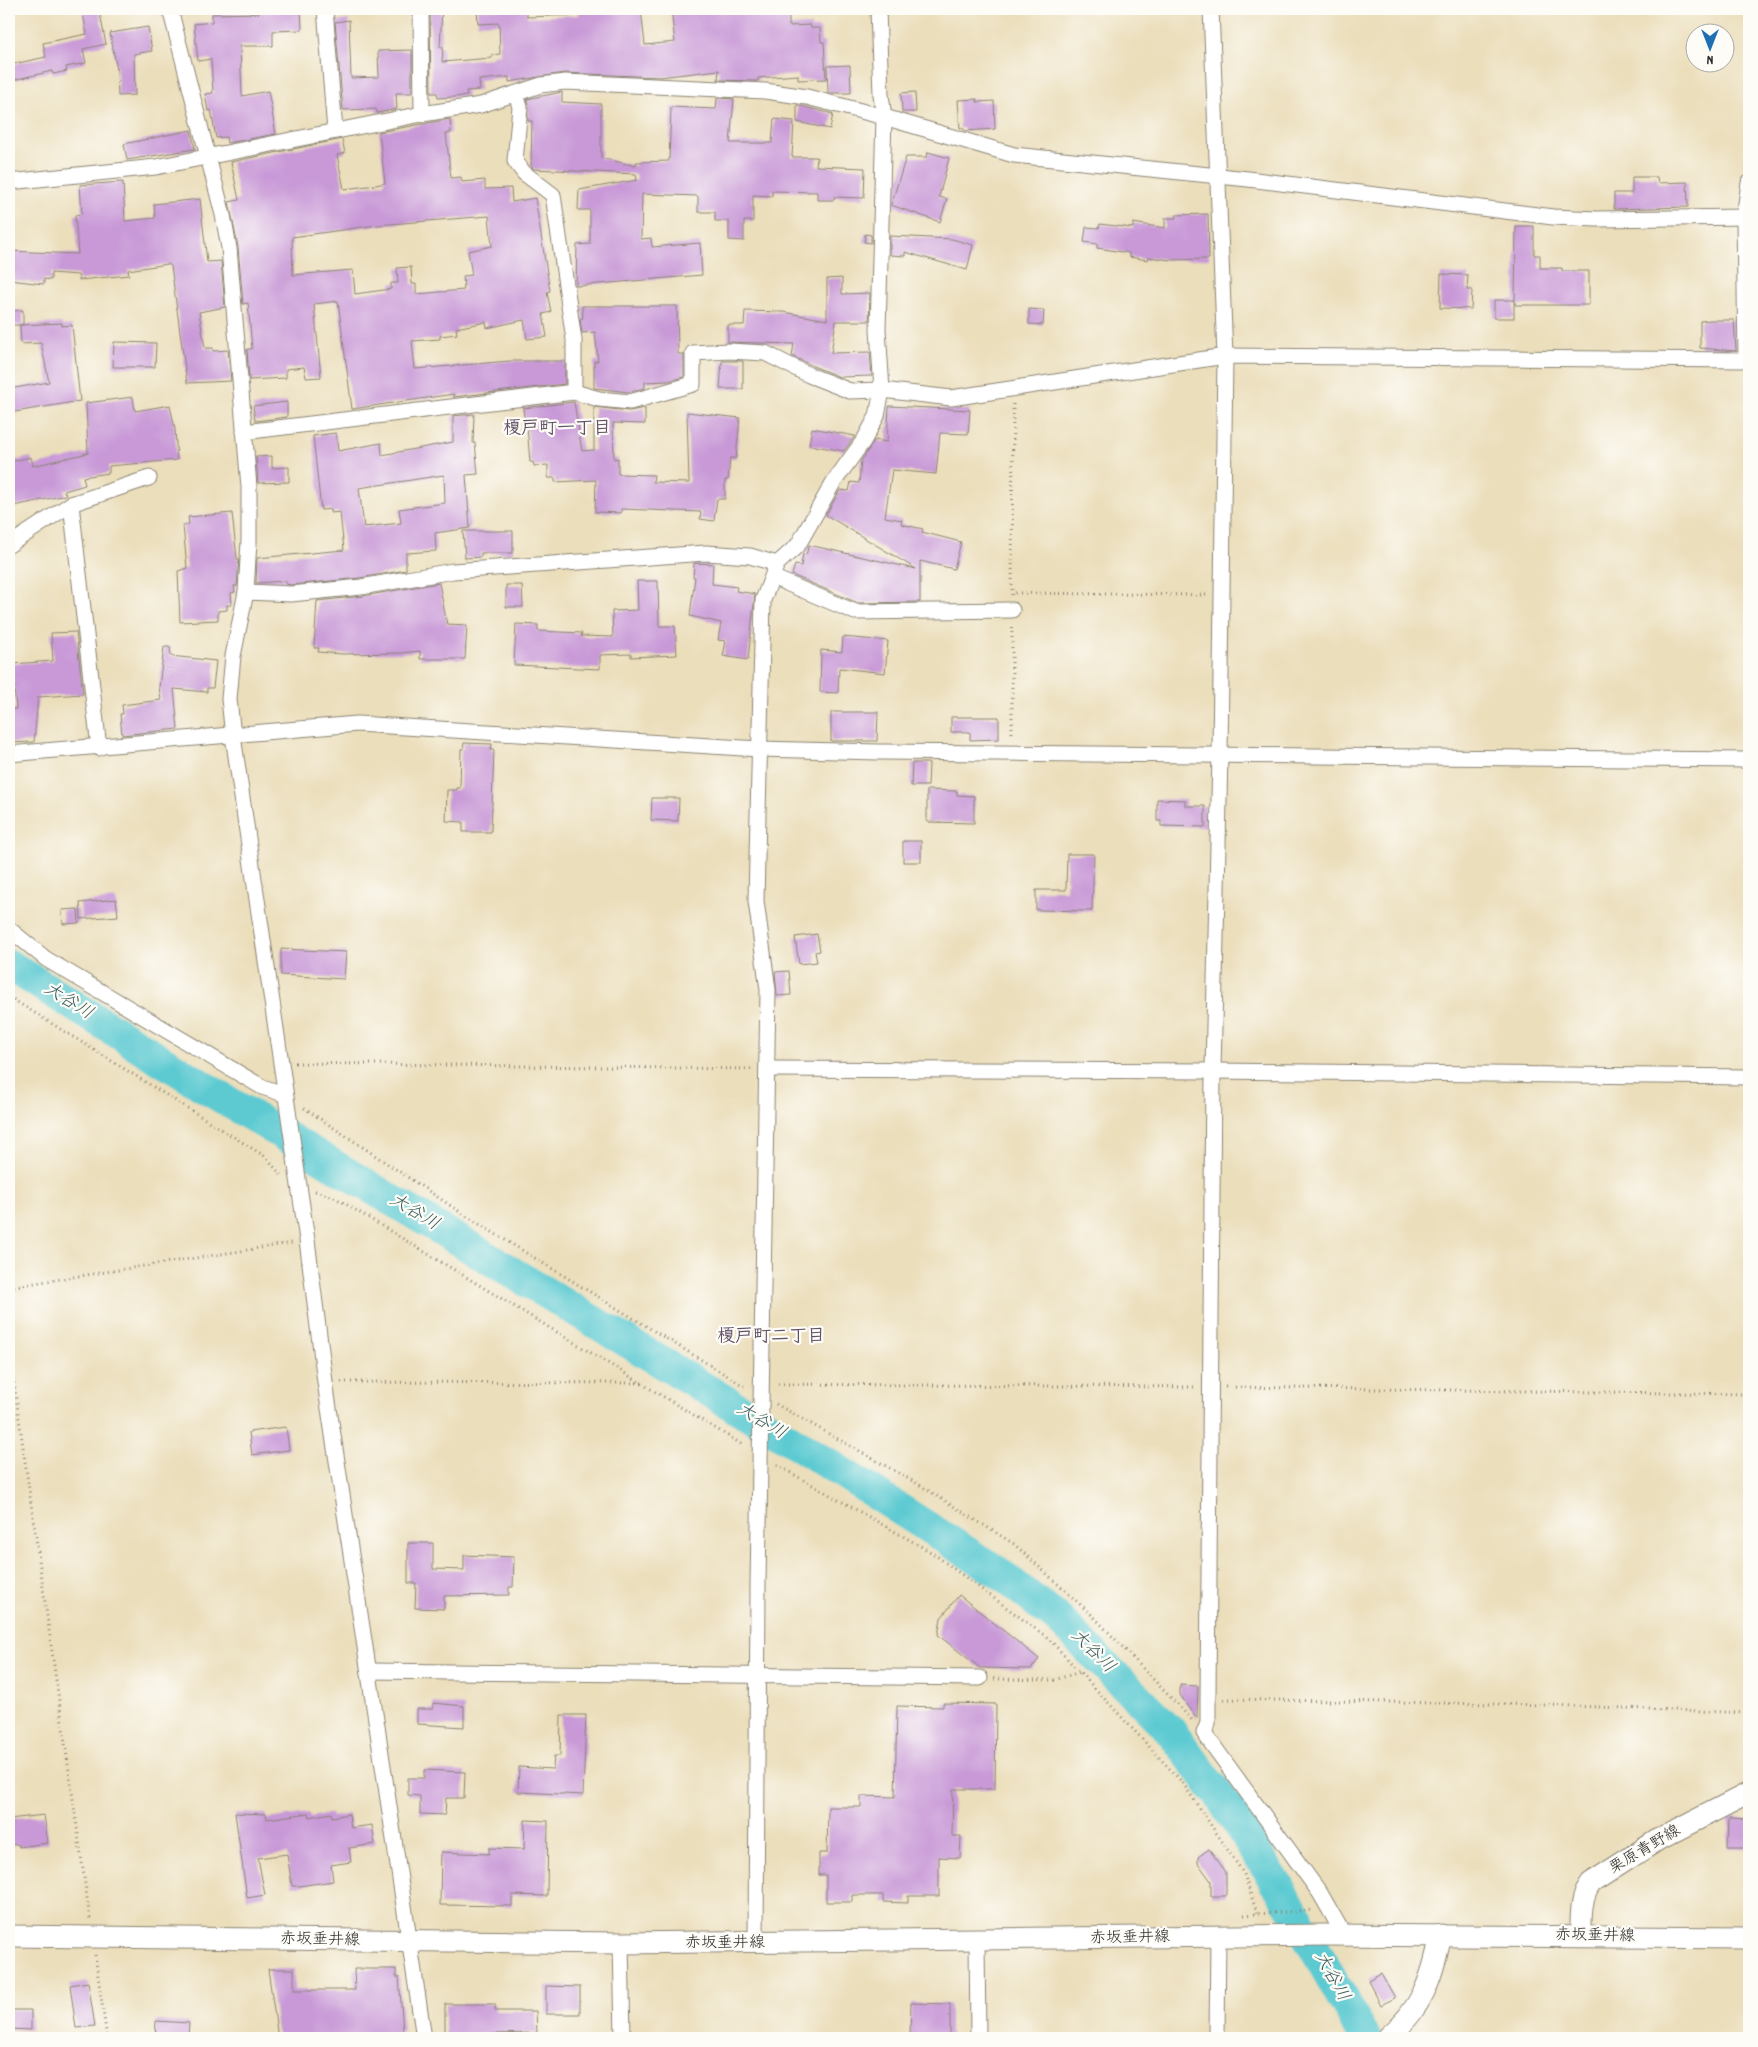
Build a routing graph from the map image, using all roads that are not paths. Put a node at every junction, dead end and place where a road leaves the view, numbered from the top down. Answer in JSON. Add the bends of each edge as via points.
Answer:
{"nodes":[{"id":1,"x":170,"y":9,"type":"edge"},
{"id":2,"x":325,"y":9,"type":"edge"},
{"id":3,"x":421,"y":9,"type":"edge"},
{"id":4,"x":878,"y":9,"type":"edge"},
{"id":5,"x":1211,"y":9,"type":"edge"},
{"id":6,"x":516,"y":94,"type":"junction"},
{"id":7,"x":422,"y":114,"type":"junction"},
{"id":8,"x":884,"y":117,"type":"junction"},
{"id":9,"x":335,"y":131,"type":"junction"},
{"id":10,"x":210,"y":156,"type":"junction"},
{"id":11,"x":1219,"y":176,"type":"junction"},
{"id":12,"x":9,"y":182,"type":"edge"},
{"id":13,"x":1749,"y":183,"type":"edge"},
{"id":14,"x":1747,"y":216,"type":"edge"},
{"id":15,"x":1225,"y":356,"type":"junction"},
{"id":16,"x":1748,"y":360,"type":"edge"},
{"id":17,"x":882,"y":390,"type":"junction"},
{"id":18,"x":574,"y":392,"type":"junction"},
{"id":19,"x":244,"y":432,"type":"junction"},
{"id":20,"x":149,"y":478,"type":"dead end"},
{"id":21,"x":70,"y":504,"type":"junction"},
{"id":22,"x":9,"y":545,"type":"edge"},
{"id":23,"x":774,"y":570,"type":"junction"},
{"id":24,"x":246,"y":592,"type":"junction"},
{"id":25,"x":1012,"y":610,"type":"road end"},
{"id":26,"x":233,"y":736,"type":"junction"},
{"id":27,"x":99,"y":748,"type":"junction"},
{"id":28,"x":759,"y":749,"type":"junction"},
{"id":29,"x":9,"y":754,"type":"edge"},
{"id":30,"x":1220,"y":754,"type":"junction"},
{"id":31,"x":1749,"y":760,"type":"edge"},
{"id":32,"x":9,"y":929,"type":"edge"},
{"id":33,"x":767,"y":1069,"type":"junction"},
{"id":34,"x":1213,"y":1071,"type":"junction"},
{"id":35,"x":1749,"y":1077,"type":"edge"},
{"id":36,"x":285,"y":1100,"type":"junction"},
{"id":37,"x":370,"y":1671,"type":"junction"},
{"id":38,"x":758,"y":1676,"type":"junction"},
{"id":39,"x":980,"y":1678,"type":"road end"},
{"id":40,"x":1749,"y":1793,"type":"edge"},
{"id":41,"x":1335,"y":1934,"type":"junction"},
{"id":42,"x":9,"y":1936,"type":"edge"},
{"id":43,"x":1218,"y":1936,"type":"junction"},
{"id":44,"x":1441,"y":1936,"type":"junction"},
{"id":45,"x":1581,"y":1936,"type":"junction"},
{"id":46,"x":1749,"y":1938,"type":"edge"},
{"id":47,"x":977,"y":1940,"type":"junction"},
{"id":48,"x":410,"y":1942,"type":"junction"},
{"id":49,"x":621,"y":1943,"type":"junction"},
{"id":50,"x":756,"y":1943,"type":"junction"},
{"id":51,"x":424,"y":2038,"type":"edge"},
{"id":52,"x":623,"y":2038,"type":"edge"},
{"id":53,"x":978,"y":2038,"type":"edge"},
{"id":54,"x":1217,"y":2038,"type":"edge"},
{"id":55,"x":1387,"y":2038,"type":"edge"}],
"edges":[{"from":1,"to":10,"type":"street"},
{"from":2,"to":9,"type":"street"},
{"from":3,"to":7,"type":"street"},
{"from":4,"to":8,"type":"street"},
{"from":5,"to":11,"type":"street"},
{"from":6,"to":7,"type":"street","via":[[481,105]]},
{"from":6,"to":8,"type":"street","via":[[541,85],[565,82],[765,91],[807,97]]},
{"from":6,"to":18,"type":"street","via":[[520,107],[515,161],[553,196],[574,340]]},
{"from":7,"to":9,"type":"street"},
{"from":8,"to":11,"type":"street","via":[[1014,155]]},
{"from":8,"to":17,"type":"street","via":[[878,330]]},
{"from":9,"to":10,"type":"street"},
{"from":10,"to":12,"type":"street","via":[[156,167]]},
{"from":10,"to":19,"type":"street","via":[[229,248]]},
{"from":11,"to":14,"type":"street","via":[[1553,217]]},
{"from":11,"to":15,"type":"street"},
{"from":13,"to":14,"type":"street"},
{"from":14,"to":16,"type":"street"},
{"from":15,"to":16,"type":"street"},
{"from":15,"to":17,"type":"street","via":[[951,398]]},
{"from":15,"to":30,"type":"street"},
{"from":17,"to":18,"type":"street","via":[[850,391],[765,353],[729,351],[693,353],[693,384],[630,402]]},
{"from":17,"to":23,"type":"street","via":[[877,416],[864,440],[833,483],[798,545]]},
{"from":18,"to":19,"type":"street"},
{"from":19,"to":24,"type":"street","via":[[249,488]]},
{"from":20,"to":21,"type":"street"},
{"from":21,"to":22,"type":"street"},
{"from":21,"to":27,"type":"street"},
{"from":23,"to":24,"type":"street","via":[[750,556],[706,553],[452,571],[361,587],[291,594]]},
{"from":23,"to":25,"type":"street","via":[[855,612]]},
{"from":23,"to":28,"type":"street","via":[[763,600]]},
{"from":24,"to":26,"type":"street","via":[[233,656],[229,699]]},
{"from":26,"to":27,"type":"street"},
{"from":26,"to":28,"type":"street","via":[[357,724]]},
{"from":26,"to":36,"type":"street"},
{"from":27,"to":29,"type":"street"},
{"from":28,"to":30,"type":"street"},
{"from":28,"to":33,"type":"street","via":[[756,901],[768,990]]},
{"from":30,"to":31,"type":"street"},
{"from":30,"to":34,"type":"street"},
{"from":32,"to":36,"type":"street","via":[[46,959]]},
{"from":33,"to":34,"type":"street"},
{"from":33,"to":38,"type":"street"},
{"from":34,"to":35,"type":"street"},
{"from":34,"to":41,"type":"street","via":[[1208,1723],[1204,1733],[1320,1893]]},
{"from":36,"to":37,"type":"street"},
{"from":37,"to":38,"type":"street"},
{"from":37,"to":48,"type":"street"},
{"from":38,"to":39,"type":"street"},
{"from":38,"to":50,"type":"street"},
{"from":40,"to":45,"type":"main road","name":"栗原青野線","via":[[1659,1839],[1591,1883],[1582,1903]]},
{"from":41,"to":43,"type":"main road","name":"赤坂垂井線"},
{"from":41,"to":44,"type":"main road","name":"赤坂垂井線"},
{"from":42,"to":48,"type":"main road","name":"赤坂垂井線"},
{"from":43,"to":47,"type":"main road","name":"赤坂垂井線"},
{"from":43,"to":54,"type":"street"},
{"from":44,"to":45,"type":"main road","name":"赤坂垂井線"},
{"from":44,"to":55,"type":"main road","via":[[1426,1993],[1418,2007]]},
{"from":45,"to":46,"type":"main road","name":"赤坂垂井線"},
{"from":47,"to":50,"type":"main road","name":"赤坂垂井線"},
{"from":47,"to":53,"type":"street"},
{"from":48,"to":49,"type":"main road","name":"赤坂垂井線"},
{"from":48,"to":51,"type":"street"},
{"from":49,"to":50,"type":"main road","name":"赤坂垂井線"},
{"from":49,"to":52,"type":"street"}]}
